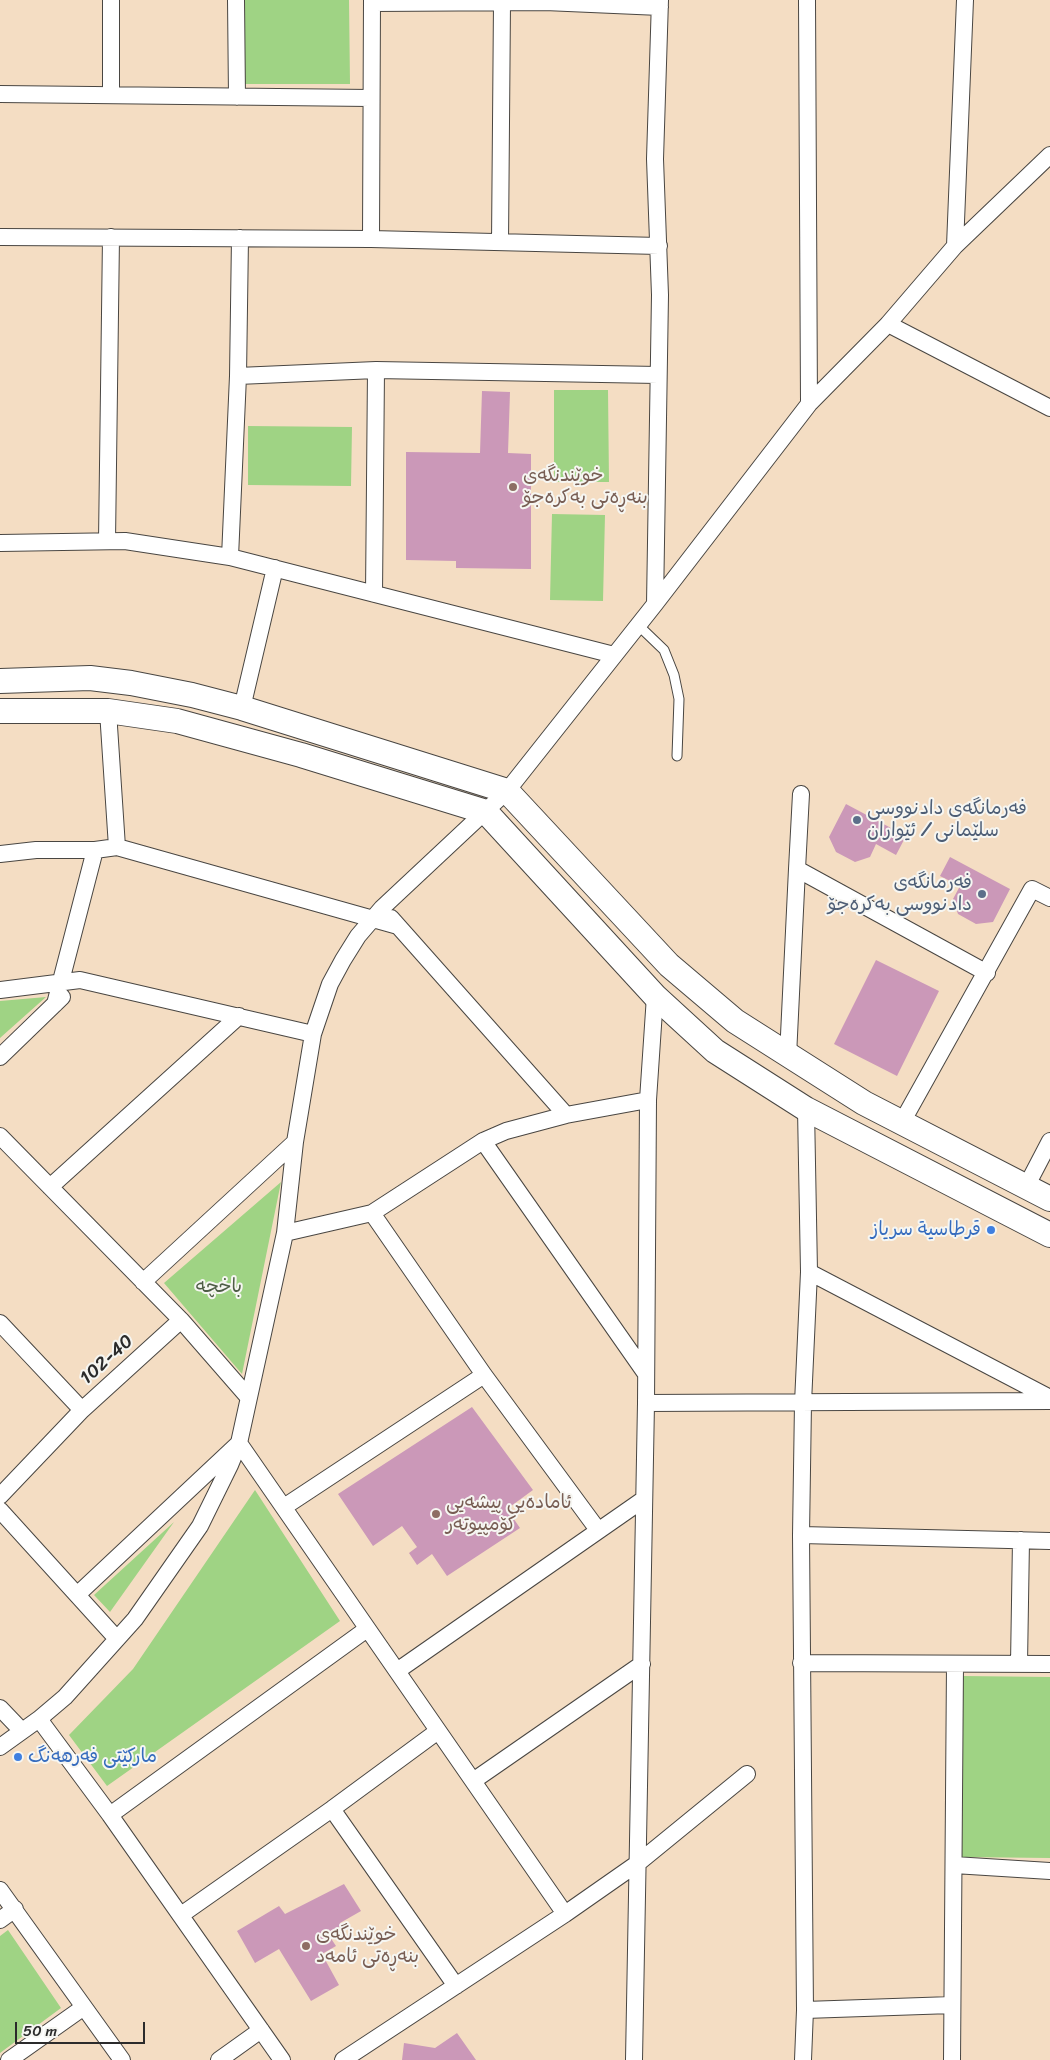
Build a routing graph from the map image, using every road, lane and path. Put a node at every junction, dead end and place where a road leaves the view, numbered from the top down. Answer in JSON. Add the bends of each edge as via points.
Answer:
{"nodes":[{"id":1,"x":111,"y":0,"type":"edge"},
{"id":2,"x":236,"y":0,"type":"edge"},
{"id":3,"x":807,"y":0,"type":"edge"},
{"id":4,"x":965,"y":0,"type":"edge"},
{"id":5,"x":372,"y":1,"type":"edge"},
{"id":6,"x":502,"y":2,"type":"junction"},
{"id":7,"x":660,"y":4,"type":"edge"},
{"id":8,"x":0,"y":94,"type":"edge"},
{"id":9,"x":111,"y":96,"type":"junction"},
{"id":10,"x":237,"y":96,"type":"junction"},
{"id":11,"x":370,"y":98,"type":"junction"},
{"id":12,"x":1050,"y":155,"type":"edge"},
{"id":13,"x":0,"y":237,"type":"edge"},
{"id":14,"x":111,"y":238,"type":"junction"},
{"id":15,"x":240,"y":238,"type":"junction"},
{"id":16,"x":371,"y":239,"type":"junction"},
{"id":17,"x":500,"y":242,"type":"junction"},
{"id":18,"x":659,"y":246,"type":"junction"},
{"id":19,"x":955,"y":246,"type":"junction"},
{"id":20,"x":888,"y":324,"type":"junction"},
{"id":21,"x":376,"y":370,"type":"junction"},
{"id":22,"x":658,"y":375,"type":"junction"},
{"id":23,"x":238,"y":376,"type":"junction"},
{"id":24,"x":809,"y":404,"type":"junction"},
{"id":25,"x":1049,"y":406,"type":"edge"},
{"id":26,"x":107,"y":541,"type":"junction"},
{"id":27,"x":0,"y":543,"type":"edge"},
{"id":28,"x":230,"y":557,"type":"junction"},
{"id":29,"x":275,"y":568,"type":"junction"},
{"id":30,"x":374,"y":594,"type":"junction"},
{"id":31,"x":655,"y":604,"type":"junction"},
{"id":32,"x":638,"y":625,"type":"junction"},
{"id":33,"x":614,"y":654,"type":"junction"},
{"id":34,"x":0,"y":681,"type":"edge"},
{"id":35,"x":242,"y":708,"type":"junction"},
{"id":36,"x":0,"y":711,"type":"edge"},
{"id":37,"x":108,"y":711,"type":"junction"},
{"id":38,"x":678,"y":756,"type":"dead end"},
{"id":39,"x":507,"y":790,"type":"junction"},
{"id":40,"x":801,"y":794,"type":"dead end"},
{"id":41,"x":486,"y":812,"type":"junction"},
{"id":42,"x":117,"y":847,"type":"junction"},
{"id":43,"x":95,"y":850,"type":"junction"},
{"id":44,"x":0,"y":854,"type":"edge"},
{"id":45,"x":797,"y":869,"type":"junction"},
{"id":46,"x":1050,"y":898,"type":"edge"},
{"id":47,"x":377,"y":913,"type":"junction"},
{"id":48,"x":987,"y":973,"type":"junction"},
{"id":49,"x":80,"y":980,"type":"junction"},
{"id":50,"x":60,"y":982,"type":"junction"},
{"id":51,"x":0,"y":990,"type":"edge"},
{"id":52,"x":655,"y":996,"type":"junction"},
{"id":53,"x":55,"y":1004,"type":"junction"},
{"id":54,"x":240,"y":1016,"type":"junction"},
{"id":55,"x":313,"y":1034,"type":"junction"},
{"id":56,"x":788,"y":1056,"type":"junction"},
{"id":57,"x":0,"y":1057,"type":"edge"},
{"id":58,"x":648,"y":1100,"type":"junction"},
{"id":59,"x":864,"y":1104,"type":"junction"},
{"id":60,"x":806,"y":1109,"type":"junction"},
{"id":61,"x":566,"y":1115,"type":"junction"},
{"id":62,"x":908,"y":1127,"type":"junction"},
{"id":63,"x":848,"y":1131,"type":"junction"},
{"id":64,"x":0,"y":1136,"type":"edge"},
{"id":65,"x":483,"y":1141,"type":"junction"},
{"id":66,"x":1050,"y":1141,"type":"edge"},
{"id":67,"x":296,"y":1142,"type":"junction"},
{"id":68,"x":901,"y":1157,"type":"junction"},
{"id":69,"x":50,"y":1187,"type":"junction"},
{"id":70,"x":1026,"y":1187,"type":"junction"},
{"id":71,"x":1050,"y":1199,"type":"edge"},
{"id":72,"x":372,"y":1213,"type":"junction"},
{"id":73,"x":285,"y":1233,"type":"junction"},
{"id":74,"x":1050,"y":1235,"type":"edge"},
{"id":75,"x":809,"y":1272,"type":"junction"},
{"id":76,"x":143,"y":1282,"type":"junction"},
{"id":77,"x":181,"y":1320,"type":"junction"},
{"id":78,"x":0,"y":1323,"type":"edge"},
{"id":79,"x":646,"y":1374,"type":"junction"},
{"id":80,"x":484,"y":1375,"type":"junction"},
{"id":81,"x":249,"y":1398,"type":"junction"},
{"id":82,"x":1050,"y":1399,"type":"edge"},
{"id":83,"x":646,"y":1403,"type":"junction"},
{"id":84,"x":802,"y":1403,"type":"junction"},
{"id":85,"x":82,"y":1410,"type":"junction"},
{"id":86,"x":239,"y":1443,"type":"junction"},
{"id":87,"x":0,"y":1496,"type":"edge"},
{"id":88,"x":644,"y":1499,"type":"junction"},
{"id":89,"x":284,"y":1507,"type":"junction"},
{"id":90,"x":0,"y":1510,"type":"edge"},
{"id":91,"x":598,"y":1530,"type":"junction"},
{"id":92,"x":801,"y":1534,"type":"junction"},
{"id":93,"x":1021,"y":1540,"type":"junction"},
{"id":94,"x":1050,"y":1541,"type":"edge"},
{"id":95,"x":78,"y":1594,"type":"junction"},
{"id":96,"x":367,"y":1629,"type":"junction"},
{"id":97,"x":117,"y":1639,"type":"junction"},
{"id":98,"x":801,"y":1663,"type":"junction"},
{"id":99,"x":642,"y":1664,"type":"junction"},
{"id":100,"x":955,"y":1664,"type":"junction"},
{"id":101,"x":1020,"y":1664,"type":"junction"},
{"id":102,"x":1050,"y":1664,"type":"edge"},
{"id":103,"x":396,"y":1671,"type":"junction"},
{"id":104,"x":0,"y":1708,"type":"edge"},
{"id":105,"x":39,"y":1719,"type":"junction"},
{"id":106,"x":22,"y":1731,"type":"junction"},
{"id":107,"x":438,"y":1731,"type":"junction"},
{"id":108,"x":0,"y":1747,"type":"edge"},
{"id":109,"x":747,"y":1774,"type":"dead end"},
{"id":110,"x":473,"y":1781,"type":"junction"},
{"id":111,"x":332,"y":1809,"type":"junction"},
{"id":112,"x":110,"y":1814,"type":"junction"},
{"id":113,"x":638,"y":1863,"type":"junction"},
{"id":114,"x":954,"y":1865,"type":"junction"},
{"id":115,"x":1050,"y":1871,"type":"edge"},
{"id":116,"x":0,"y":1890,"type":"edge"},
{"id":117,"x":15,"y":1909,"type":"junction"},
{"id":118,"x":566,"y":1914,"type":"junction"},
{"id":119,"x":181,"y":1915,"type":"junction"},
{"id":120,"x":0,"y":1920,"type":"edge"},
{"id":121,"x":456,"y":1986,"type":"junction"},
{"id":122,"x":952,"y":2005,"type":"junction"},
{"id":123,"x":84,"y":2007,"type":"junction"},
{"id":124,"x":805,"y":2010,"type":"junction"},
{"id":125,"x":261,"y":2030,"type":"junction"},
{"id":126,"x":9,"y":2060,"type":"edge"},
{"id":127,"x":122,"y":2060,"type":"edge"},
{"id":128,"x":219,"y":2060,"type":"edge"},
{"id":129,"x":282,"y":2060,"type":"edge"},
{"id":130,"x":344,"y":2060,"type":"edge"},
{"id":131,"x":634,"y":2060,"type":"edge"},
{"id":132,"x":803,"y":2060,"type":"edge"},
{"id":133,"x":952,"y":2060,"type":"edge"}],
"edges":[{"from":1,"to":9,"type":"street"},
{"from":2,"to":10,"type":"street"},
{"from":3,"to":24,"type":"street"},
{"from":4,"to":19,"type":"street"},
{"from":5,"to":6,"type":"street"},
{"from":5,"to":11,"type":"street"},
{"from":6,"to":7,"type":"street"},
{"from":6,"to":17,"type":"street"},
{"from":7,"to":18,"type":"street","via":[[655,159]]},
{"from":8,"to":9,"type":"street"},
{"from":9,"to":10,"type":"street"},
{"from":10,"to":11,"type":"street"},
{"from":11,"to":16,"type":"street"},
{"from":12,"to":19,"type":"street"},
{"from":13,"to":14,"type":"street"},
{"from":14,"to":15,"type":"street"},
{"from":14,"to":26,"type":"street"},
{"from":15,"to":16,"type":"street"},
{"from":15,"to":23,"type":"street"},
{"from":16,"to":17,"type":"street"},
{"from":17,"to":18,"type":"street"},
{"from":18,"to":22,"type":"street"},
{"from":19,"to":20,"type":"street"},
{"from":20,"to":24,"type":"street"},
{"from":20,"to":25,"type":"street"},
{"from":21,"to":22,"type":"street"},
{"from":21,"to":23,"type":"street"},
{"from":21,"to":30,"type":"street"},
{"from":22,"to":31,"type":"street"},
{"from":23,"to":28,"type":"street"},
{"from":24,"to":31,"type":"street"},
{"from":26,"to":27,"type":"street"},
{"from":26,"to":28,"type":"street"},
{"from":28,"to":29,"type":"street"},
{"from":29,"to":30,"type":"street"},
{"from":29,"to":35,"type":"street"},
{"from":30,"to":33,"type":"street"},
{"from":31,"to":32,"type":"street"},
{"from":32,"to":33,"type":"street"},
{"from":32,"to":38,"type":"lane","via":[[664,650],[674,675],[680,700]]},
{"from":33,"to":39,"type":"street"},
{"from":34,"to":35,"type":"main road","via":[[112,680]]},
{"from":35,"to":39,"type":"main road"},
{"from":36,"to":37,"type":"main road"},
{"from":37,"to":41,"type":"main road","via":[[213,729]]},
{"from":37,"to":42,"type":"street"},
{"from":39,"to":41,"type":"street"},
{"from":39,"to":56,"type":"main road","via":[[682,978],[734,1021]]},
{"from":40,"to":45,"type":"street"},
{"from":41,"to":47,"type":"street"},
{"from":41,"to":52,"type":"main road"},
{"from":42,"to":43,"type":"street"},
{"from":42,"to":47,"type":"street"},
{"from":43,"to":44,"type":"street"},
{"from":43,"to":50,"type":"street"},
{"from":45,"to":48,"type":"street"},
{"from":45,"to":56,"type":"street"},
{"from":46,"to":48,"type":"street","via":[[1032,889]]},
{"from":47,"to":55,"type":"street","via":[[343,960],[327,992]]},
{"from":47,"to":61,"type":"street","via":[[398,926]]},
{"from":48,"to":62,"type":"street"},
{"from":49,"to":50,"type":"street"},
{"from":49,"to":53,"type":"street"},
{"from":49,"to":54,"type":"street"},
{"from":50,"to":51,"type":"street"},
{"from":50,"to":53,"type":"street"},
{"from":52,"to":58,"type":"street"},
{"from":52,"to":60,"type":"main road","via":[[715,1051]]},
{"from":53,"to":57,"type":"street"},
{"from":54,"to":55,"type":"street"},
{"from":54,"to":69,"type":"street"},
{"from":55,"to":67,"type":"street"},
{"from":56,"to":59,"type":"main road"},
{"from":58,"to":61,"type":"street"},
{"from":58,"to":79,"type":"street"},
{"from":59,"to":62,"type":"main road"},
{"from":59,"to":63,"type":"main road","via":[[858,1122]]},
{"from":60,"to":63,"type":"main road"},
{"from":60,"to":75,"type":"street"},
{"from":61,"to":65,"type":"street","via":[[506,1130]]},
{"from":62,"to":68,"type":"main road"},
{"from":62,"to":70,"type":"main road"},
{"from":63,"to":68,"type":"main road"},
{"from":64,"to":69,"type":"street"},
{"from":65,"to":72,"type":"street"},
{"from":65,"to":79,"type":"street"},
{"from":66,"to":70,"type":"street"},
{"from":67,"to":73,"type":"street"},
{"from":67,"to":76,"type":"street"},
{"from":68,"to":74,"type":"main road"},
{"from":69,"to":76,"type":"street"},
{"from":70,"to":71,"type":"main road"},
{"from":72,"to":73,"type":"street"},
{"from":72,"to":80,"type":"street"},
{"from":73,"to":81,"type":"street"},
{"from":75,"to":82,"type":"street"},
{"from":75,"to":84,"type":"street"},
{"from":76,"to":77,"type":"street"},
{"from":77,"to":81,"type":"street"},
{"from":77,"to":85,"type":"street","name":"102-40"},
{"from":78,"to":85,"type":"street","name":"102-40"},
{"from":79,"to":83,"type":"street"},
{"from":80,"to":89,"type":"street"},
{"from":80,"to":91,"type":"street"},
{"from":81,"to":86,"type":"street"},
{"from":82,"to":84,"type":"street"},
{"from":83,"to":84,"type":"street"},
{"from":83,"to":88,"type":"street"},
{"from":84,"to":92,"type":"street"},
{"from":85,"to":87,"type":"street"},
{"from":86,"to":89,"type":"street"},
{"from":86,"to":95,"type":"street"},
{"from":86,"to":97,"type":"street","via":[[200,1526],[152,1596]]},
{"from":88,"to":91,"type":"street"},
{"from":88,"to":99,"type":"street"},
{"from":89,"to":96,"type":"street"},
{"from":90,"to":95,"type":"street"},
{"from":91,"to":103,"type":"street"},
{"from":92,"to":93,"type":"street"},
{"from":92,"to":98,"type":"street"},
{"from":93,"to":94,"type":"street"},
{"from":93,"to":101,"type":"street"},
{"from":95,"to":97,"type":"street"},
{"from":96,"to":103,"type":"street"},
{"from":96,"to":112,"type":"street"},
{"from":97,"to":105,"type":"street"},
{"from":98,"to":100,"type":"street"},
{"from":98,"to":124,"type":"street"},
{"from":99,"to":110,"type":"street"},
{"from":99,"to":113,"type":"street"},
{"from":100,"to":101,"type":"street"},
{"from":100,"to":114,"type":"street"},
{"from":101,"to":102,"type":"street"},
{"from":103,"to":107,"type":"street"},
{"from":104,"to":106,"type":"street"},
{"from":105,"to":106,"type":"street"},
{"from":105,"to":112,"type":"street"},
{"from":106,"to":108,"type":"street"},
{"from":107,"to":110,"type":"street"},
{"from":107,"to":111,"type":"street"},
{"from":109,"to":113,"type":"street"},
{"from":110,"to":118,"type":"street"},
{"from":111,"to":119,"type":"street"},
{"from":111,"to":121,"type":"street"},
{"from":112,"to":119,"type":"street"},
{"from":113,"to":118,"type":"street"},
{"from":113,"to":131,"type":"street"},
{"from":114,"to":115,"type":"street"},
{"from":114,"to":122,"type":"street"},
{"from":116,"to":117,"type":"street"},
{"from":117,"to":120,"type":"street"},
{"from":117,"to":123,"type":"street"},
{"from":118,"to":121,"type":"street"},
{"from":119,"to":125,"type":"street"},
{"from":121,"to":130,"type":"street"},
{"from":122,"to":124,"type":"street"},
{"from":122,"to":133,"type":"street"},
{"from":123,"to":126,"type":"street"},
{"from":123,"to":127,"type":"street"},
{"from":124,"to":132,"type":"street"},
{"from":125,"to":128,"type":"street"},
{"from":125,"to":129,"type":"street"}]}
